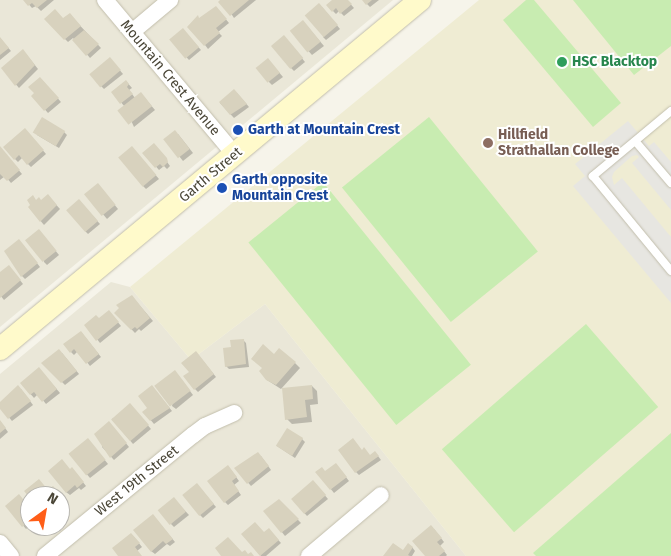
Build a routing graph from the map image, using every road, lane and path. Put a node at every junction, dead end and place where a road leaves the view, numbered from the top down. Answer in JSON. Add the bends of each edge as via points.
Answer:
{"nodes":[{"id":1,"x":105,"y":0,"type":"edge"},
{"id":2,"x":170,"y":0,"type":"edge"},
{"id":3,"x":420,"y":0,"type":"edge"},
{"id":4,"x":132,"y":32,"type":"junction"},
{"id":5,"x":671,"y":112,"type":"edge"},
{"id":6,"x":636,"y":142,"type":"junction"},
{"id":7,"x":235,"y":155,"type":"junction"},
{"id":8,"x":671,"y":183,"type":"edge"},
{"id":9,"x":671,"y":271,"type":"edge"},
{"id":10,"x":0,"y":349,"type":"edge"},
{"id":11,"x":234,"y":413,"type":"dead end"},
{"id":12,"x":381,"y":494,"type":"dead end"},
{"id":13,"x":0,"y":543,"type":"edge"},
{"id":14,"x":11,"y":556,"type":"edge"},
{"id":15,"x":45,"y":556,"type":"edge"},
{"id":16,"x":309,"y":556,"type":"edge"}],
"edges":[{"from":1,"to":4,"type":"street","name":"Mountain Crest Avenue"},
{"from":2,"to":4,"type":"street"},
{"from":3,"to":7,"type":"main road","name":"Garth Street"},
{"from":4,"to":7,"type":"street","name":"Mountain Crest Avenue"},
{"from":5,"to":6,"type":"lane"},
{"from":6,"to":8,"type":"lane"},
{"from":6,"to":9,"type":"lane","via":[[593,176]]},
{"from":7,"to":10,"type":"main road","name":"Garth Street"},
{"from":11,"to":15,"type":"street","name":"West 19th Street","via":[[193,435]]},
{"from":12,"to":16,"type":"street"},
{"from":13,"to":14,"type":"street"}]}
